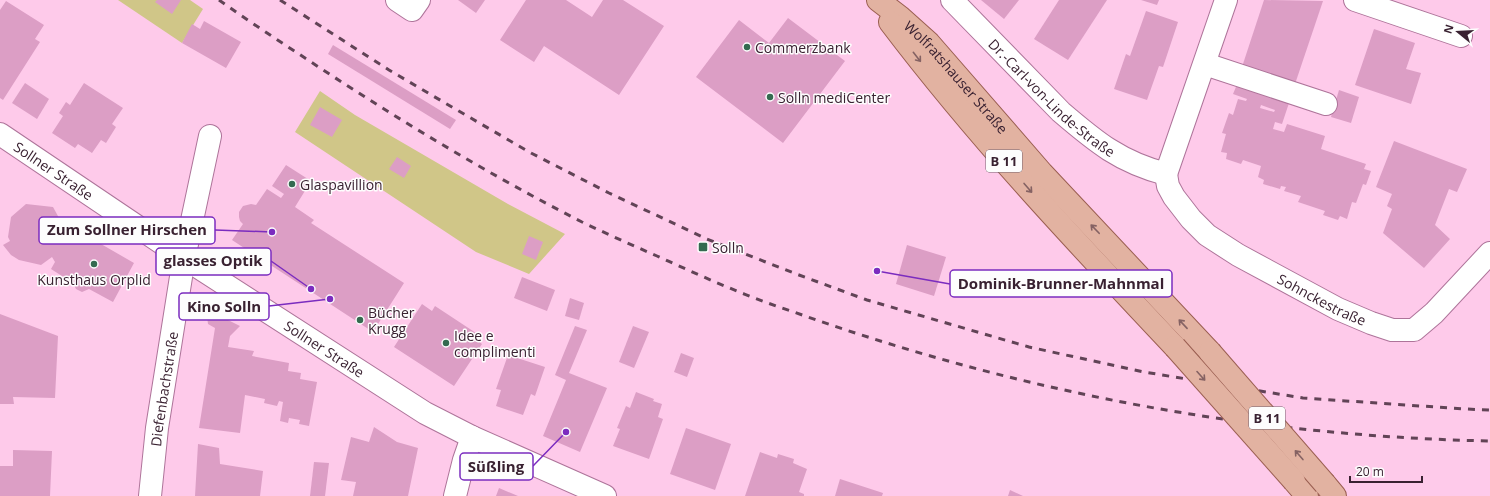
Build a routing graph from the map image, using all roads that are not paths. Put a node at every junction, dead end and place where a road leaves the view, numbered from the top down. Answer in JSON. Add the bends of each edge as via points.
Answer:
{"nodes":[{"id":1,"x":397,"y":0,"type":"edge"},
{"id":2,"x":419,"y":0,"type":"edge"},
{"id":3,"x":874,"y":0,"type":"edge"},
{"id":4,"x":878,"y":0,"type":"edge"},
{"id":5,"x":952,"y":0,"type":"edge"},
{"id":6,"x":1226,"y":0,"type":"edge"},
{"id":7,"x":1354,"y":0,"type":"edge"},
{"id":8,"x":1461,"y":36,"type":"dead end"},
{"id":9,"x":1205,"y":64,"type":"junction"},
{"id":10,"x":1326,"y":104,"type":"dead end"},
{"id":11,"x":0,"y":134,"type":"edge"},
{"id":12,"x":210,"y":136,"type":"dead end"},
{"id":13,"x":1166,"y":174,"type":"junction"},
{"id":14,"x":1489,"y":255,"type":"edge"},
{"id":15,"x":184,"y":258,"type":"junction"},
{"id":16,"x":472,"y":438,"type":"junction"},
{"id":17,"x":1315,"y":489,"type":"edge"},
{"id":18,"x":150,"y":496,"type":"edge"},
{"id":19,"x":455,"y":496,"type":"edge"},
{"id":20,"x":605,"y":496,"type":"edge"}],
"edges":[{"from":1,"to":2,"type":"street","via":[[412,10]]},
{"from":3,"to":17,"type":"main road","name":"Wolfratshauser Straße","number":"B 11","one_way":true,"bridge":true,"via":[[985,140],[1076,243]]},
{"from":17,"to":4,"type":"main road","name":"Wolfratshauser Straße","number":"B 11","one_way":true,"bridge":true,"via":[[1210,352],[1042,173],[929,43]]},
{"from":5,"to":13,"type":"street","name":"Dr.-Carl-von-Linde-Straße","via":[[1074,124],[1111,152],[1129,162]]},
{"from":6,"to":9,"type":"street"},
{"from":7,"to":8,"type":"street"},
{"from":9,"to":10,"type":"street"},
{"from":9,"to":13,"type":"street"},
{"from":11,"to":15,"type":"street","name":"Sollner Straße"},
{"from":12,"to":15,"type":"street","name":"Diefenbachstraße"},
{"from":13,"to":14,"type":"street","name":"Sohnckestraße","via":[[1168,186],[1174,197],[1191,220],[1208,235],[1238,255],[1338,309],[1392,330],[1414,330],[1434,313]]},
{"from":15,"to":16,"type":"street","name":"Sollner Straße","via":[[425,413]]},
{"from":15,"to":18,"type":"street","name":"Diefenbachstraße","via":[[157,428]]},
{"from":16,"to":19,"type":"street"},
{"from":16,"to":20,"type":"street","name":"Sollner Straße"}]}
